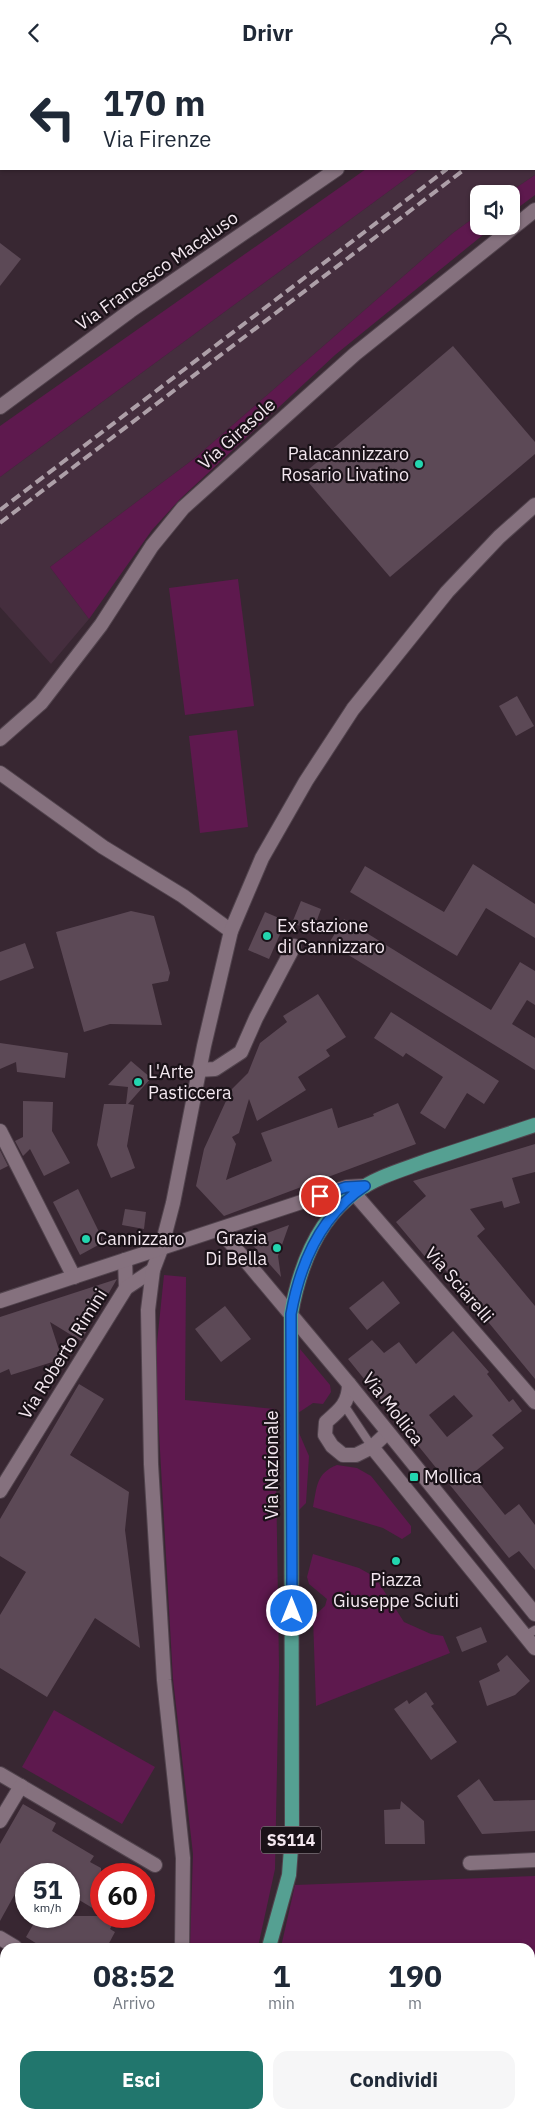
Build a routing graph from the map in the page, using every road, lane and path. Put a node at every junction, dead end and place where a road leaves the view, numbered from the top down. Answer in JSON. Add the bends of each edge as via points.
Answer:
{"nodes":[{"id":1,"x":336,"y":170,"type":"edge"},
{"id":2,"x":535,"y":210,"type":"edge"},
{"id":3,"x":0,"y":407,"type":"edge"},
{"id":4,"x":535,"y":505,"type":"edge"},
{"id":5,"x":0,"y":739,"type":"edge"},
{"id":6,"x":0,"y":773,"type":"edge"},
{"id":7,"x":231,"y":931,"type":"junction"},
{"id":8,"x":294,"y":947,"type":"dead end"},
{"id":9,"x":198,"y":1070,"type":"junction"},
{"id":10,"x":535,"y":1125,"type":"edge"},
{"id":11,"x":0,"y":1131,"type":"edge"},
{"id":12,"x":359,"y":1189,"type":"junction"},
{"id":13,"x":307,"y":1201,"type":"junction"},
{"id":14,"x":334,"y":1213,"type":"junction"},
{"id":15,"x":220,"y":1230,"type":"junction"},
{"id":16,"x":161,"y":1249,"type":"junction"},
{"id":17,"x":125,"y":1260,"type":"junction"},
{"id":18,"x":153,"y":1270,"type":"junction"},
{"id":19,"x":74,"y":1277,"type":"junction"},
{"id":20,"x":126,"y":1288,"type":"junction"},
{"id":21,"x":0,"y":1301,"type":"edge"},
{"id":22,"x":291,"y":1314,"type":"junction"},
{"id":23,"x":349,"y":1384,"type":"junction"},
{"id":24,"x":535,"y":1402,"type":"edge"},
{"id":25,"x":344,"y":1405,"type":"junction"},
{"id":26,"x":387,"y":1433,"type":"junction"},
{"id":27,"x":372,"y":1447,"type":"junction"},
{"id":28,"x":0,"y":1491,"type":"edge"},
{"id":29,"x":535,"y":1614,"type":"edge"},
{"id":30,"x":530,"y":1633,"type":"edge"},
{"id":31,"x":535,"y":1647,"type":"edge"},
{"id":32,"x":0,"y":1774,"type":"edge"},
{"id":33,"x":21,"y":1786,"type":"junction"},
{"id":34,"x":0,"y":1821,"type":"edge"},
{"id":35,"x":535,"y":1860,"type":"edge"},
{"id":36,"x":152,"y":1863,"type":"edge"},
{"id":37,"x":470,"y":1863,"type":"dead end"},
{"id":38,"x":182,"y":1943,"type":"edge"},
{"id":39,"x":270,"y":1943,"type":"edge"}],
"edges":[{"from":1,"to":3,"type":"street","name":"Via Francesco Macaluso","via":[[130,311]]},
{"from":2,"to":5,"type":"street","name":"Via Girasole","via":[[354,354],[184,509],[152,546],[101,625],[41,703]]},
{"from":4,"to":7,"type":"street","via":[[448,592],[353,709],[306,781],[262,858]]},
{"from":6,"to":7,"type":"street","via":[[103,847],[183,896]]},
{"from":7,"to":9,"type":"street"},
{"from":8,"to":9,"type":"street","via":[[241,1052],[215,1069]]},
{"from":9,"to":16,"type":"street"},
{"from":10,"to":12,"type":"main road","name":"Via Nazionale","via":[[392,1173]]},
{"from":11,"to":19,"type":"street"},
{"from":12,"to":13,"type":"street","via":[[346,1187]]},
{"from":12,"to":14,"type":"main road","name":"Via Nazionale"},
{"from":12,"to":24,"type":"street","name":"Via Sciarelli"},
{"from":13,"to":14,"type":"street","via":[[327,1207]]},
{"from":13,"to":15,"type":"street"},
{"from":14,"to":22,"type":"main road","name":"Via Nazionale","via":[[309,1251],[296,1283]]},
{"from":15,"to":16,"type":"street"},
{"from":15,"to":22,"type":"street","name":"Via Mollica"},
{"from":16,"to":17,"type":"street"},
{"from":16,"to":18,"type":"street"},
{"from":17,"to":19,"type":"street"},
{"from":17,"to":20,"type":"street"},
{"from":18,"to":20,"type":"street"},
{"from":18,"to":38,"type":"street","via":[[148,1310],[151,1463],[164,1680],[183,1858]]},
{"from":19,"to":21,"type":"street"},
{"from":20,"to":28,"type":"street","name":"Via Roberto Rimini"},
{"from":22,"to":23,"type":"street","name":"Via Mollica"},
{"from":22,"to":39,"type":"main road","name":"Via Nazionale","number":"SS114","via":[[292,1835],[288,1875]]},
{"from":23,"to":25,"type":"street","via":[[349,1395]]},
{"from":23,"to":26,"type":"street","name":"Via Mollica"},
{"from":25,"to":27,"type":"lane"},
{"from":25,"to":27,"type":"street","via":[[326,1422],[325,1435],[332,1446],[344,1455],[356,1455]]},
{"from":26,"to":27,"type":"street"},
{"from":26,"to":29,"type":"street","name":"Via Mollica"},
{"from":27,"to":30,"type":"street"},
{"from":30,"to":31,"type":"street"},
{"from":32,"to":33,"type":"street"},
{"from":33,"to":34,"type":"street"},
{"from":33,"to":36,"type":"street"},
{"from":35,"to":37,"type":"street"}]}
